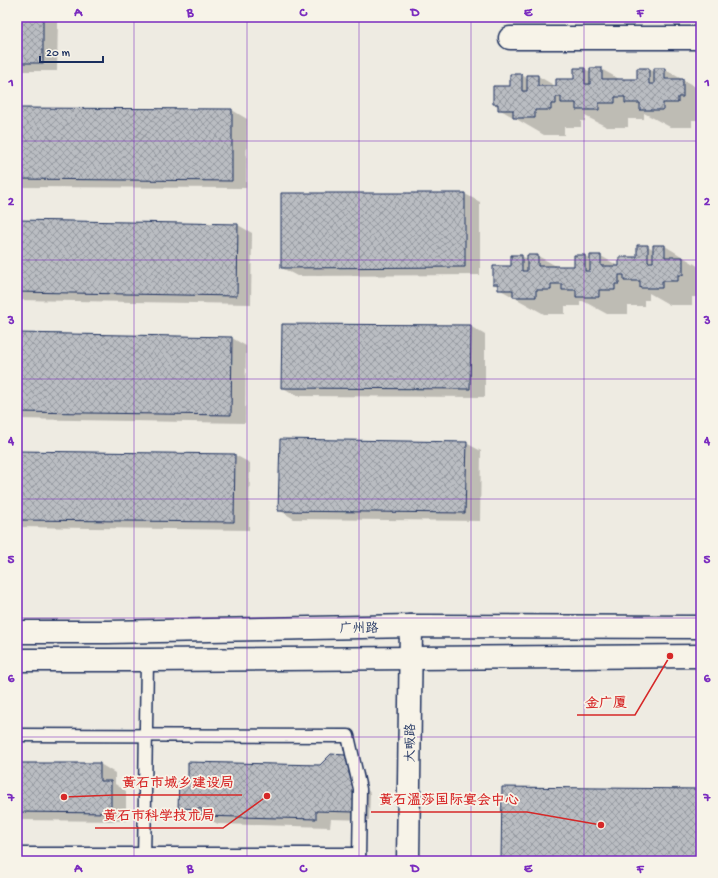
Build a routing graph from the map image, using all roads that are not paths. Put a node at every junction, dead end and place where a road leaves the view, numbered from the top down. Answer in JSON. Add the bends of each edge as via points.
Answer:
{"nodes":[{"id":1,"x":510,"y":38,"type":"dead end"},
{"id":2,"x":701,"y":38,"type":"edge"},
{"id":3,"x":411,"y":626,"type":"junction"},
{"id":4,"x":701,"y":627,"type":"edge"},
{"id":5,"x":17,"y":632,"type":"edge"},
{"id":6,"x":701,"y":656,"type":"edge"},
{"id":7,"x":410,"y":659,"type":"junction"},
{"id":8,"x":17,"y":660,"type":"edge"},
{"id":9,"x":147,"y":660,"type":"junction"},
{"id":10,"x":17,"y":735,"type":"edge"},
{"id":11,"x":146,"y":736,"type":"junction"},
{"id":12,"x":17,"y":854,"type":"edge"},
{"id":13,"x":144,"y":858,"type":"edge"},
{"id":14,"x":359,"y":858,"type":"edge"},
{"id":15,"x":408,"y":861,"type":"edge"}],
"edges":[{"from":1,"to":2,"type":"main road"},
{"from":3,"to":4,"type":"main road","name":"广州路"},
{"from":3,"to":5,"type":"main road","name":"广州路"},
{"from":3,"to":7,"type":"main road","name":"大畈路"},
{"from":6,"to":7,"type":"main road"},
{"from":7,"to":9,"type":"main road"},
{"from":7,"to":15,"type":"main road","name":"大畈路"},
{"from":8,"to":9,"type":"main road"},
{"from":9,"to":11,"type":"lane"},
{"from":10,"to":11,"type":"lane"},
{"from":11,"to":13,"type":"lane"},
{"from":11,"to":14,"type":"lane","via":[[348,736],[360,789]]},
{"from":12,"to":13,"type":"lane"},
{"from":13,"to":14,"type":"lane"}]}
